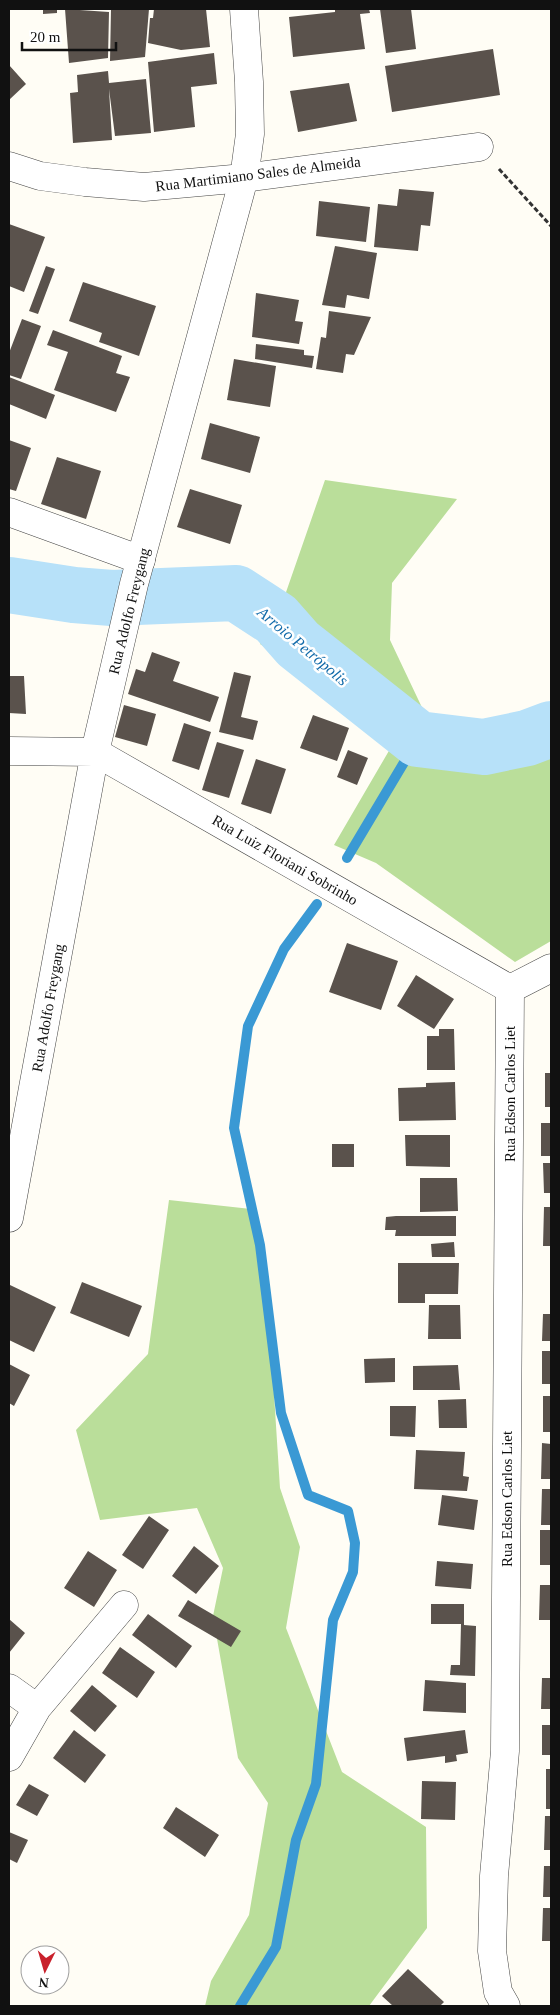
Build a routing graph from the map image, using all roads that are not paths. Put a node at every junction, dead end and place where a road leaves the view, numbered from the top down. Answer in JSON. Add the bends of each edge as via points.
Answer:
{"nodes":[{"id":1,"x":244,"y":9,"type":"edge"},
{"id":2,"x":479,"y":147,"type":"road end"},
{"id":3,"x":9,"y":166,"type":"edge"},
{"id":4,"x":244,"y":178,"type":"junction"},
{"id":5,"x":9,"y":512,"type":"edge"},
{"id":6,"x":138,"y":572,"type":"junction"},
{"id":7,"x":9,"y":751,"type":"edge"},
{"id":8,"x":95,"y":752,"type":"junction"},
{"id":9,"x":551,"y":968,"type":"edge"},
{"id":10,"x":510,"y":989,"type":"junction"},
{"id":11,"x":9,"y":1218,"type":"edge"},
{"id":12,"x":124,"y":1605,"type":"dead end"},
{"id":13,"x":9,"y":1688,"type":"edge"},
{"id":14,"x":37,"y":1708,"type":"junction"},
{"id":15,"x":9,"y":1758,"type":"edge"},
{"id":16,"x":506,"y":2006,"type":"edge"}],
"edges":[{"from":1,"to":4,"type":"street","name":"Rua Adolfo Freygang","via":[[250,134]]},
{"from":2,"to":4,"type":"street","name":"Rua Martimiano Sales de Almeida"},
{"from":3,"to":4,"type":"street","name":"Rua Martimiano Sales de Almeida","via":[[40,176],[144,187]]},
{"from":4,"to":6,"type":"street","name":"Rua Adolfo Freygang"},
{"from":5,"to":6,"type":"street"},
{"from":6,"to":8,"type":"street","name":"Rua Adolfo Freygang"},
{"from":7,"to":8,"type":"street","name":"Rua Luiz Floriani Sobrinho"},
{"from":8,"to":10,"type":"street","name":"Rua Luiz Floriani Sobrinho"},
{"from":8,"to":11,"type":"street","name":"Rua Adolfo Freygang"},
{"from":9,"to":10,"type":"street"},
{"from":10,"to":16,"type":"street","name":"Rua Edson Carlos Liet","via":[[505,1751],[494,1876],[492,1952],[498,1992]]},
{"from":12,"to":14,"type":"street"},
{"from":13,"to":14,"type":"street"},
{"from":14,"to":15,"type":"street"}]}
